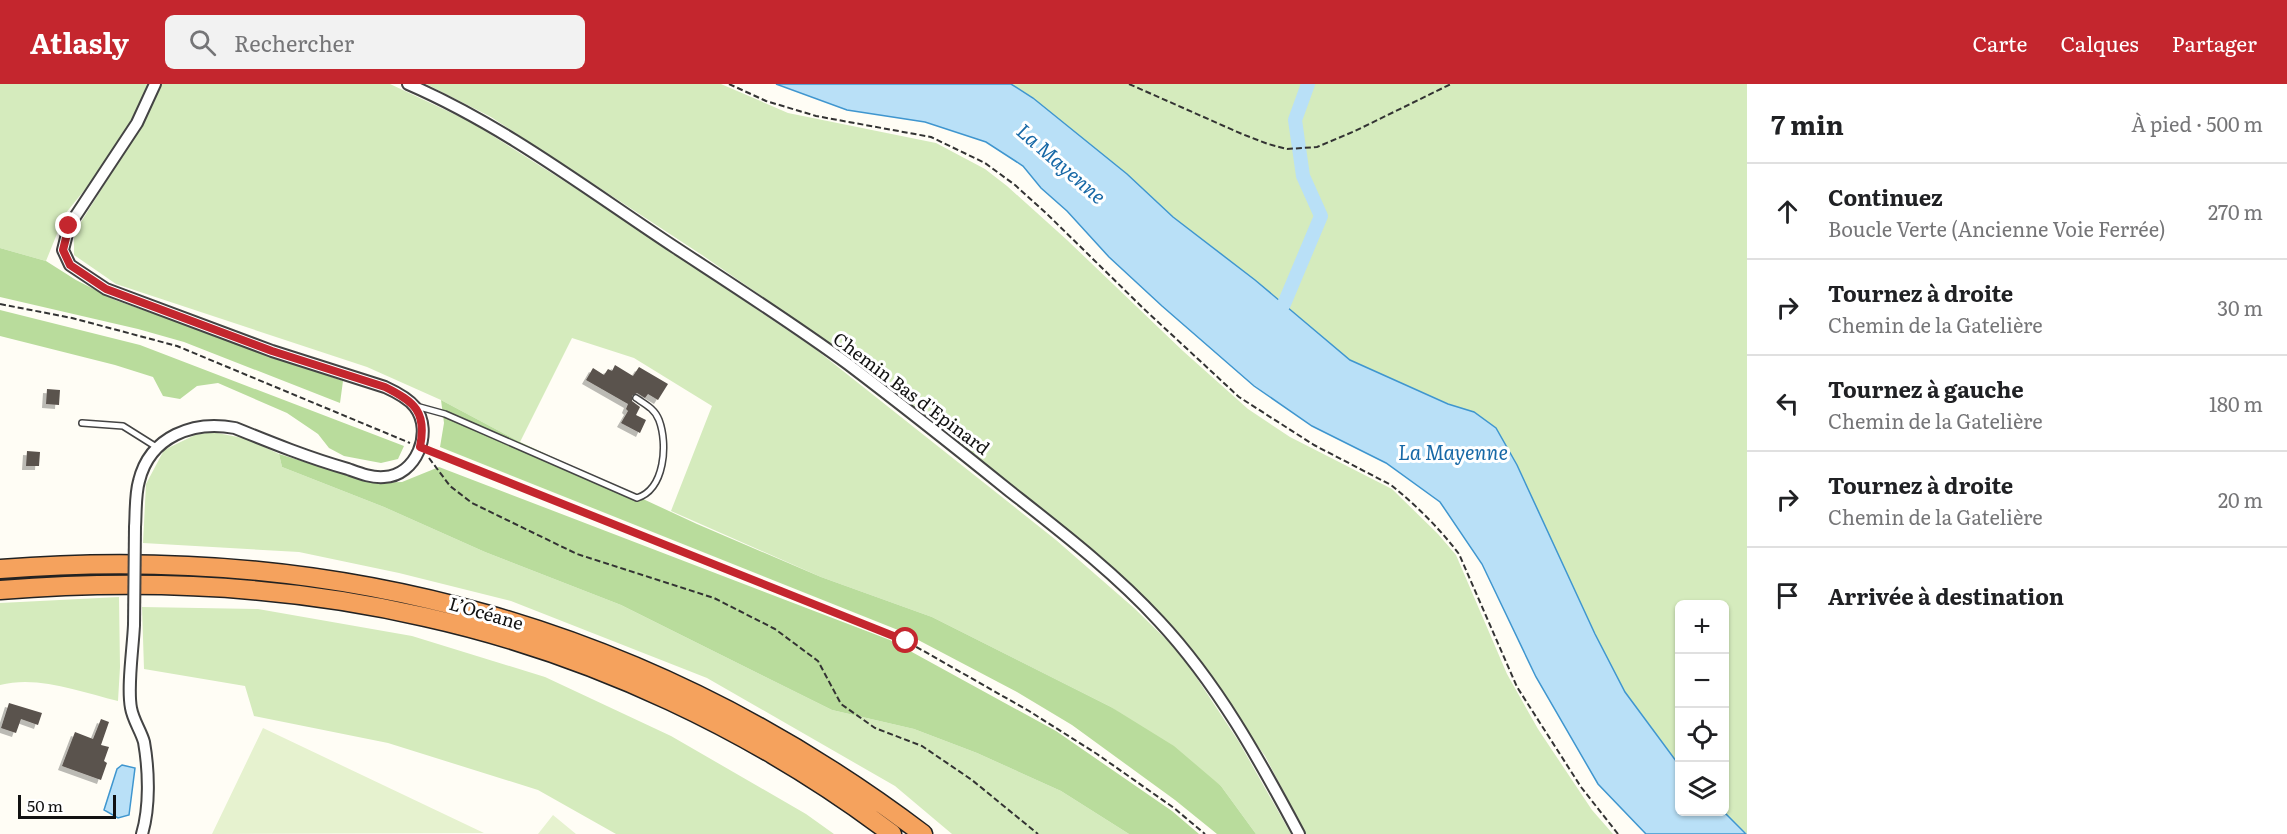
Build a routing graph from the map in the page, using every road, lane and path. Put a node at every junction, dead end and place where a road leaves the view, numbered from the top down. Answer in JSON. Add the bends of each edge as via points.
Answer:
{"nodes":[{"id":1,"x":155,"y":84,"type":"edge"},
{"id":2,"x":408,"y":84,"type":"edge"},
{"id":3,"x":729,"y":84,"type":"edge"},
{"id":4,"x":1129,"y":84,"type":"edge"},
{"id":5,"x":1451,"y":84,"type":"edge"},
{"id":6,"x":0,"y":304,"type":"edge"},
{"id":7,"x":636,"y":398,"type":"dead end"},
{"id":8,"x":415,"y":406,"type":"junction"},
{"id":9,"x":82,"y":423,"type":"dead end"},
{"id":10,"x":420,"y":447,"type":"junction"},
{"id":11,"x":158,"y":448,"type":"junction"},
{"id":12,"x":0,"y":569,"type":"edge"},
{"id":13,"x":0,"y":590,"type":"edge"},
{"id":14,"x":142,"y":834,"type":"edge"},
{"id":15,"x":892,"y":834,"type":"edge"},
{"id":16,"x":923,"y":834,"type":"edge"},
{"id":17,"x":1038,"y":834,"type":"edge"},
{"id":18,"x":1205,"y":834,"type":"edge"},
{"id":19,"x":1299,"y":834,"type":"edge"},
{"id":20,"x":1618,"y":834,"type":"edge"}],
"edges":[{"from":1,"to":8,"type":"street","via":[[137,123],[69,226],[63,250],[70,265],[106,289],[272,351],[385,387]]},
{"from":2,"to":19,"type":"street","name":"Chemin Bas d'Epinard","via":[[485,122],[535,153],[763,305],[963,453],[1102,567],[1159,620],[1200,669],[1238,726]]},
{"from":3,"to":20,"type":"path","via":[[766,101],[816,116],[931,137],[984,163],[1047,214],[1239,397],[1304,440],[1403,495],[1459,554],[1517,687],[1581,787]]},
{"from":4,"to":5,"type":"path","via":[[1259,141],[1287,149],[1317,147]]},
{"from":6,"to":10,"type":"path","via":[[72,318],[177,346]]},
{"from":7,"to":8,"type":"lane","via":[[659,418],[663,451],[652,489],[637,498],[445,414]]},
{"from":8,"to":10,"type":"street","via":[[424,430]]},
{"from":9,"to":11,"type":"lane","via":[[123,426]]},
{"from":10,"to":11,"type":"street","via":[[408,465],[395,475],[384,477],[337,466],[217,425],[184,430]]},
{"from":10,"to":17,"type":"path","via":[[450,486],[472,503],[577,554],[714,598],[775,629],[818,661],[841,704],[875,729],[922,746],[972,780]]},
{"from":10,"to":18,"type":"path","via":[[906,641],[1097,754]]},
{"from":11,"to":14,"type":"street","bridge":true,"via":[[148,459],[138,482],[135,527],[130,698],[144,741],[147,807]]},
{"from":12,"to":16,"type":"highway","name":"L’Océane","via":[[133,564],[252,569],[386,589],[471,609],[586,646],[699,695],[807,754]]},
{"from":13,"to":15,"type":"highway","name":"L’Océane","via":[[110,585],[231,590],[367,605],[476,630],[575,662],[668,701],[781,760]]}]}
